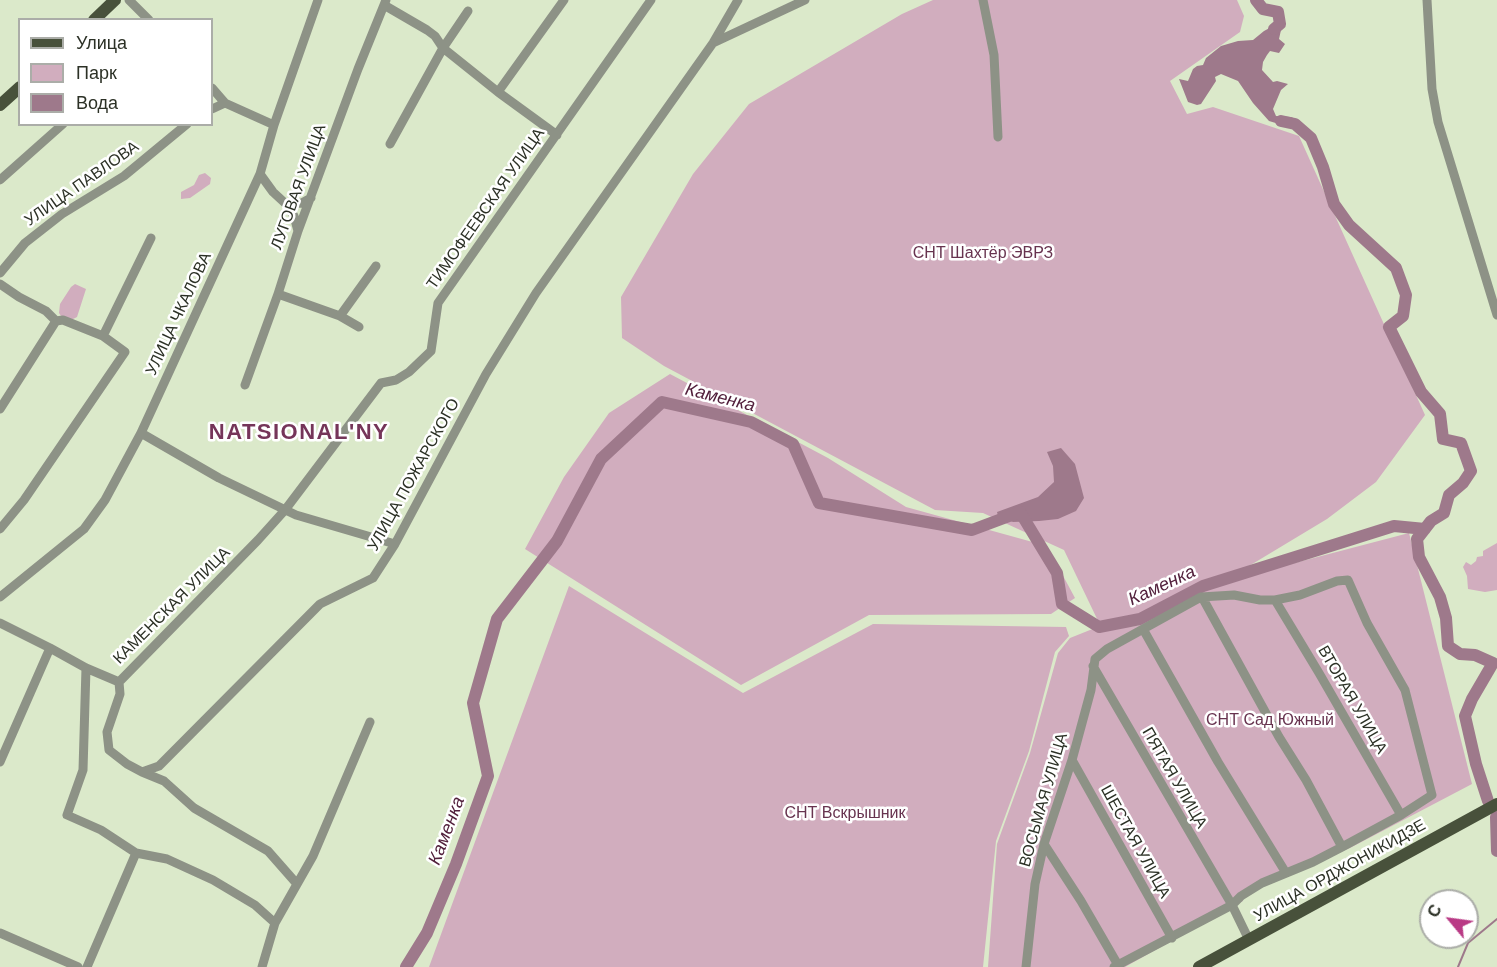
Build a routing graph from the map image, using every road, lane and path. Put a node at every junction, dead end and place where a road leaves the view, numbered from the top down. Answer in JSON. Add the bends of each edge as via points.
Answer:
{"nodes":[{"id":1,"x":115,"y":0,"type":"edge"},
{"id":2,"x":129,"y":0,"type":"edge"},
{"id":3,"x":318,"y":0,"type":"edge"},
{"id":4,"x":564,"y":0,"type":"edge"},
{"id":5,"x":651,"y":0,"type":"edge"},
{"id":6,"x":738,"y":0,"type":"edge"},
{"id":7,"x":805,"y":0,"type":"edge"},
{"id":8,"x":983,"y":0,"type":"edge"},
{"id":9,"x":1427,"y":0,"type":"edge"},
{"id":10,"x":385,"y":3,"type":"edge"},
{"id":11,"x":468,"y":11,"type":"dead end"},
{"id":12,"x":96,"y":18,"type":"edge"},
{"id":13,"x":147,"y":18,"type":"edge"},
{"id":14,"x":713,"y":43,"type":"junction"},
{"id":15,"x":443,"y":48,"type":"junction"},
{"id":16,"x":18,"y":89,"type":"edge"},
{"id":17,"x":213,"y":89,"type":"edge"},
{"id":18,"x":498,"y":92,"type":"junction"},
{"id":19,"x":225,"y":104,"type":"junction"},
{"id":20,"x":0,"y":105,"type":"edge"},
{"id":21,"x":213,"y":109,"type":"edge"},
{"id":22,"x":273,"y":125,"type":"junction"},
{"id":23,"x":61,"y":126,"type":"edge"},
{"id":24,"x":185,"y":126,"type":"edge"},
{"id":25,"x":557,"y":135,"type":"junction"},
{"id":26,"x":998,"y":137,"type":"dead end"},
{"id":27,"x":390,"y":144,"type":"dead end"},
{"id":28,"x":260,"y":174,"type":"junction"},
{"id":29,"x":0,"y":180,"type":"edge"},
{"id":30,"x":311,"y":198,"type":"junction"},
{"id":31,"x":286,"y":204,"type":"junction"},
{"id":32,"x":298,"y":231,"type":"junction"},
{"id":33,"x":151,"y":238,"type":"dead end"},
{"id":34,"x":376,"y":266,"type":"dead end"},
{"id":35,"x":0,"y":273,"type":"edge"},
{"id":36,"x":0,"y":284,"type":"edge"},
{"id":37,"x":278,"y":294,"type":"junction"},
{"id":38,"x":1497,"y":315,"type":"edge"},
{"id":39,"x":340,"y":316,"type":"junction"},
{"id":40,"x":56,"y":321,"type":"junction"},
{"id":41,"x":359,"y":327,"type":"dead end"},
{"id":42,"x":103,"y":336,"type":"junction"},
{"id":43,"x":245,"y":385,"type":"dead end"},
{"id":44,"x":0,"y":409,"type":"edge"},
{"id":45,"x":141,"y":433,"type":"junction"},
{"id":46,"x":285,"y":510,"type":"junction"},
{"id":47,"x":0,"y":529,"type":"edge"},
{"id":48,"x":395,"y":544,"type":"junction"},
{"id":49,"x":0,"y":597,"type":"edge"},
{"id":50,"x":1202,"y":597,"type":"junction"},
{"id":51,"x":1275,"y":600,"type":"junction"},
{"id":52,"x":0,"y":623,"type":"edge"},
{"id":53,"x":1143,"y":629,"type":"junction"},
{"id":54,"x":50,"y":648,"type":"junction"},
{"id":55,"x":1093,"y":666,"type":"junction"},
{"id":56,"x":86,"y":668,"type":"junction"},
{"id":57,"x":119,"y":682,"type":"junction"},
{"id":58,"x":370,"y":722,"type":"dead end"},
{"id":59,"x":1072,"y":760,"type":"junction"},
{"id":60,"x":0,"y":762,"type":"edge"},
{"id":61,"x":142,"y":772,"type":"junction"},
{"id":62,"x":1497,"y":804,"type":"edge"},
{"id":63,"x":1401,"y":815,"type":"junction"},
{"id":64,"x":1044,"y":844,"type":"junction"},
{"id":65,"x":1342,"y":848,"type":"junction"},
{"id":66,"x":136,"y":853,"type":"junction"},
{"id":67,"x":1286,"y":873,"type":"junction"},
{"id":68,"x":297,"y":884,"type":"junction"},
{"id":69,"x":1232,"y":905,"type":"junction"},
{"id":70,"x":275,"y":923,"type":"junction"},
{"id":71,"x":0,"y":933,"type":"edge"},
{"id":72,"x":1172,"y":938,"type":"junction"},
{"id":73,"x":1249,"y":940,"type":"junction"},
{"id":74,"x":1116,"y":966,"type":"edge"},
{"id":75,"x":78,"y":967,"type":"edge"},
{"id":76,"x":87,"y":967,"type":"edge"},
{"id":77,"x":262,"y":967,"type":"edge"},
{"id":78,"x":1026,"y":967,"type":"edge"},
{"id":79,"x":1200,"y":967,"type":"edge"}],
"edges":[{"from":1,"to":12,"type":"main road"},
{"from":2,"to":13,"type":"street"},
{"from":3,"to":22,"type":"street","name":"УЛИЦА ЧКАЛОВА"},
{"from":4,"to":18,"type":"street"},
{"from":5,"to":25,"type":"street","name":"ТИМОФЕЕВСКАЯ УЛИЦА"},
{"from":6,"to":14,"type":"street","name":"УЛИЦА ПОЖАРСКОГО"},
{"from":7,"to":14,"type":"street","name":"УЛИЦА ПОЖАРСКОГО"},
{"from":8,"to":26,"type":"street","via":[[994,55]]},
{"from":9,"to":38,"type":"street","via":[[1432,89],[1438,122]]},
{"from":10,"to":15,"type":"street","via":[[435,36]]},
{"from":10,"to":30,"type":"street","name":"ЛУГОВАЯ УЛИЦА"},
{"from":11,"to":15,"type":"street"},
{"from":14,"to":48,"type":"street","name":"УЛИЦА ПОЖАРСКОГО","via":[[536,293],[486,374]]},
{"from":15,"to":18,"type":"street"},
{"from":15,"to":27,"type":"street"},
{"from":16,"to":20,"type":"main road"},
{"from":17,"to":19,"type":"street"},
{"from":18,"to":25,"type":"street"},
{"from":19,"to":21,"type":"street"},
{"from":19,"to":22,"type":"street"},
{"from":22,"to":28,"type":"street","name":"УЛИЦА ЧКАЛОВА"},
{"from":23,"to":29,"type":"street"},
{"from":24,"to":35,"type":"street","name":"УЛИЦА ПАВЛОВА","via":[[124,176],[62,214],[25,243]]},
{"from":25,"to":46,"type":"street","name":"ТИМОФЕЕВСКАЯ УЛИЦА","via":[[438,303],[431,351],[410,372],[381,383]]},
{"from":28,"to":31,"type":"street"},
{"from":28,"to":45,"type":"street","name":"УЛИЦА ЧКАЛОВА"},
{"from":30,"to":31,"type":"street"},
{"from":30,"to":32,"type":"street","name":"ЛУГОВАЯ УЛИЦА"},
{"from":31,"to":32,"type":"street"},
{"from":32,"to":37,"type":"street","name":"ЛУГОВАЯ УЛИЦА"},
{"from":33,"to":42,"type":"street"},
{"from":34,"to":39,"type":"street"},
{"from":36,"to":40,"type":"street"},
{"from":37,"to":39,"type":"street"},
{"from":37,"to":43,"type":"street","name":"ЛУГОВАЯ УЛИЦА"},
{"from":39,"to":41,"type":"street"},
{"from":40,"to":42,"type":"street","via":[[63,320]]},
{"from":40,"to":44,"type":"street"},
{"from":42,"to":47,"type":"street","via":[[125,352]]},
{"from":45,"to":46,"type":"street"},
{"from":45,"to":49,"type":"street","name":"УЛИЦА ЧКАЛОВА","via":[[105,500],[84,529]]},
{"from":46,"to":48,"type":"street"},
{"from":46,"to":57,"type":"street","name":"КАМЕНСКАЯ УЛИЦА"},
{"from":48,"to":61,"type":"street","name":"УЛИЦА ПОЖАРСКОГО","via":[[374,578],[320,604],[159,766]]},
{"from":50,"to":51,"type":"street","via":[[1234,594]]},
{"from":50,"to":53,"type":"street"},
{"from":50,"to":65,"type":"street"},
{"from":51,"to":63,"type":"street","name":"ВТОРАЯ УЛИЦА"},
{"from":51,"to":63,"type":"street","via":[[1348,580],[1405,690],[1432,795]]},
{"from":52,"to":54,"type":"street","name":"КАМЕНСКАЯ УЛИЦА"},
{"from":53,"to":55,"type":"street","via":[[1107,649]]},
{"from":53,"to":67,"type":"street"},
{"from":54,"to":56,"type":"street","name":"КАМЕНСКАЯ УЛИЦА"},
{"from":54,"to":60,"type":"street"},
{"from":55,"to":59,"type":"street","name":"ВОСЬМАЯ УЛИЦА","via":[[1091,690]]},
{"from":55,"to":69,"type":"street","name":"ПЯТАЯ УЛИЦА"},
{"from":56,"to":57,"type":"street","name":"КАМЕНСКАЯ УЛИЦА"},
{"from":56,"to":66,"type":"street","via":[[83,770],[67,815],[101,830]]},
{"from":57,"to":61,"type":"street","via":[[120,694],[107,732],[109,750]]},
{"from":58,"to":68,"type":"street","via":[[313,856]]},
{"from":59,"to":64,"type":"street","name":"ВОСЬМАЯ УЛИЦА"},
{"from":59,"to":72,"type":"street","name":"ШЕСТАЯ УЛИЦА"},
{"from":61,"to":68,"type":"street","via":[[164,781],[194,808],[268,851]]},
{"from":62,"to":73,"type":"main road","name":"УЛИЦА ОРДЖОНИКИДЗЕ"},
{"from":63,"to":65,"type":"street"},
{"from":64,"to":74,"type":"street"},
{"from":64,"to":78,"type":"street","name":"ВОСЬМАЯ УЛИЦА","via":[[1035,884]]},
{"from":65,"to":67,"type":"street"},
{"from":66,"to":70,"type":"street","via":[[167,859],[213,880],[255,905]]},
{"from":66,"to":76,"type":"street"},
{"from":67,"to":69,"type":"street","via":[[1240,896]]},
{"from":68,"to":70,"type":"street"},
{"from":69,"to":72,"type":"street"},
{"from":69,"to":73,"type":"street","name":"ПЯТАЯ УЛИЦА"},
{"from":70,"to":77,"type":"street"},
{"from":71,"to":75,"type":"street"},
{"from":72,"to":74,"type":"street"},
{"from":73,"to":79,"type":"main road","name":"УЛИЦА ОРДЖОНИКИДЗЕ"}]}
